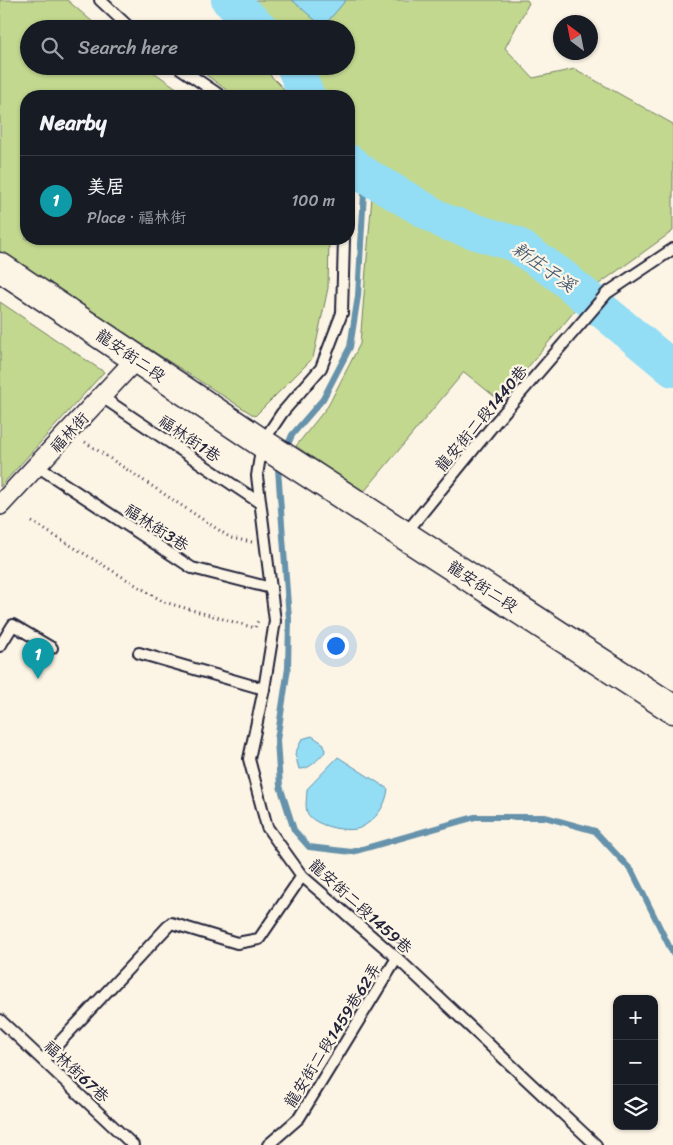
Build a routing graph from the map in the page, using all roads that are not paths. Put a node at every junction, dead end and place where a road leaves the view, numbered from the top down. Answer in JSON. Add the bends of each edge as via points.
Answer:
{"nodes":[{"id":1,"x":100,"y":0,"type":"edge"},
{"id":2,"x":121,"y":20,"type":"edge"},
{"id":3,"x":190,"y":75,"type":"edge"},
{"id":4,"x":212,"y":90,"type":"edge"},
{"id":5,"x":344,"y":245,"type":"edge"},
{"id":6,"x":673,"y":249,"type":"edge"},
{"id":7,"x":0,"y":267,"type":"edge"},
{"id":8,"x":137,"y":358,"type":"junction"},
{"id":9,"x":102,"y":397,"type":"junction"},
{"id":10,"x":262,"y":443,"type":"junction"},
{"id":11,"x":37,"y":466,"type":"junction"},
{"id":12,"x":260,"y":503,"type":"junction"},
{"id":13,"x":0,"y":505,"type":"edge"},
{"id":14,"x":404,"y":535,"type":"junction"},
{"id":15,"x":271,"y":588,"type":"junction"},
{"id":16,"x":0,"y":646,"type":"edge"},
{"id":17,"x":52,"y":648,"type":"dead end"},
{"id":18,"x":139,"y":653,"type":"dead end"},
{"id":19,"x":264,"y":689,"type":"junction"},
{"id":20,"x":673,"y":709,"type":"edge"},
{"id":21,"x":302,"y":876,"type":"junction"},
{"id":22,"x":397,"y":958,"type":"junction"},
{"id":23,"x":0,"y":1020,"type":"edge"},
{"id":24,"x":43,"y":1060,"type":"junction"},
{"id":25,"x":133,"y":1145,"type":"edge"},
{"id":26,"x":268,"y":1145,"type":"edge"},
{"id":27,"x":596,"y":1145,"type":"edge"}],
"edges":[{"from":1,"to":2,"type":"lane"},
{"from":3,"to":4,"type":"lane"},
{"from":5,"to":10,"type":"lane","via":[[342,313],[321,368],[282,413]]},
{"from":6,"to":14,"type":"lane","name":"龍安街二段1440巷","via":[[607,293]]},
{"from":7,"to":8,"type":"street","name":"龍安街二段"},
{"from":8,"to":9,"type":"street","name":"福林街"},
{"from":8,"to":10,"type":"street","name":"龍安街二段"},
{"from":9,"to":11,"type":"street","name":"福林街"},
{"from":9,"to":12,"type":"lane","name":"福林街1巷"},
{"from":10,"to":12,"type":"lane","name":"龍安街二段1459巷","via":[[257,476]]},
{"from":10,"to":14,"type":"street","name":"龍安街二段"},
{"from":11,"to":13,"type":"street","name":"福林街"},
{"from":11,"to":15,"type":"lane","name":"福林街3巷","via":[[192,568]]},
{"from":12,"to":15,"type":"lane","name":"龍安街二段1459巷"},
{"from":14,"to":20,"type":"street","name":"龍安街二段"},
{"from":15,"to":19,"type":"lane","name":"龍安街二段1459巷","via":[[275,622]]},
{"from":16,"to":17,"type":"lane","via":[[13,625]]},
{"from":18,"to":19,"type":"lane"},
{"from":19,"to":21,"type":"lane","name":"龍安街二段1459巷","via":[[249,759],[267,827]]},
{"from":21,"to":22,"type":"lane","name":"龍安街二段1459巷"},
{"from":21,"to":24,"type":"lane","via":[[259,939],[237,943],[171,923]]},
{"from":22,"to":26,"type":"lane","name":"龍安街二段1459巷62弄","via":[[298,1118]]},
{"from":22,"to":27,"type":"lane","name":"龍安街二段1459巷"},
{"from":23,"to":24,"type":"lane","name":"福林街67巷"},
{"from":24,"to":25,"type":"lane","name":"福林街67巷"}]}
